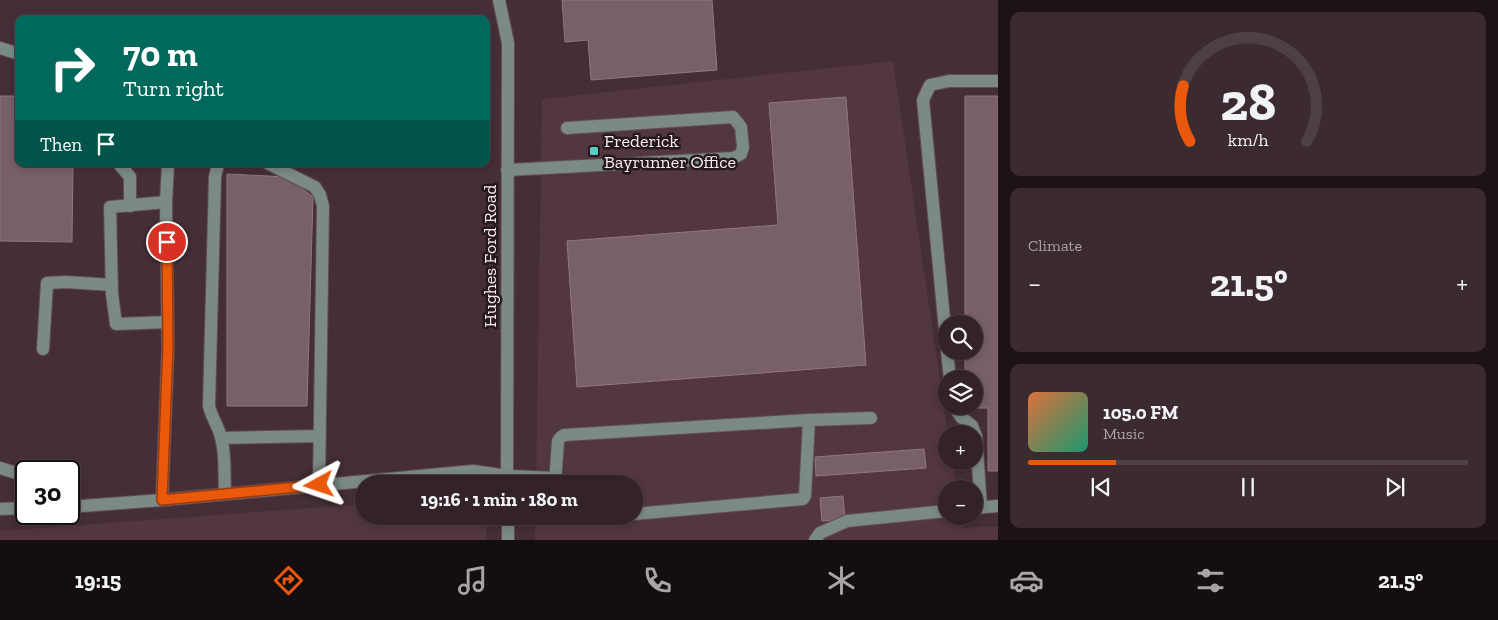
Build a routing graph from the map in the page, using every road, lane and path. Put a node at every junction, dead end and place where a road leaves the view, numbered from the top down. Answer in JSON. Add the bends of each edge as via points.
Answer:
{"nodes":[{"id":1,"x":499,"y":0,"type":"edge"},
{"id":2,"x":0,"y":48,"type":"edge"},
{"id":3,"x":15,"y":53,"type":"edge"},
{"id":4,"x":998,"y":81,"type":"edge"},
{"id":5,"x":567,"y":128,"type":"dead end"},
{"id":6,"x":122,"y":167,"type":"edge"},
{"id":7,"x":168,"y":167,"type":"edge"},
{"id":8,"x":217,"y":167,"type":"edge"},
{"id":9,"x":275,"y":167,"type":"edge"},
{"id":10,"x":507,"y":170,"type":"junction"},
{"id":11,"x":166,"y":202,"type":"junction"},
{"id":12,"x":130,"y":206,"type":"junction"},
{"id":13,"x":112,"y":285,"type":"junction"},
{"id":14,"x":944,"y":315,"type":"edge"},
{"id":15,"x":168,"y":322,"type":"junction"},
{"id":16,"x":43,"y":349,"type":"dead end"},
{"id":17,"x":959,"y":415,"type":"edge"},
{"id":18,"x":871,"y":418,"type":"dead end"},
{"id":19,"x":809,"y":420,"type":"junction"},
{"id":20,"x":320,"y":436,"type":"junction"},
{"id":21,"x":221,"y":438,"type":"junction"},
{"id":22,"x":0,"y":468,"type":"edge"},
{"id":23,"x":15,"y":473,"type":"edge"},
{"id":24,"x":429,"y":475,"type":"edge"},
{"id":25,"x":488,"y":475,"type":"edge"},
{"id":26,"x":507,"y":475,"type":"edge"},
{"id":27,"x":555,"y":475,"type":"edge"},
{"id":28,"x":977,"y":480,"type":"edge"},
{"id":29,"x":355,"y":482,"type":"edge"},
{"id":30,"x":319,"y":485,"type":"junction"},
{"id":31,"x":225,"y":494,"type":"junction"},
{"id":32,"x":162,"y":500,"type":"junction"},
{"id":33,"x":80,"y":505,"type":"edge"},
{"id":34,"x":998,"y":506,"type":"edge"},
{"id":35,"x":15,"y":508,"type":"edge"},
{"id":36,"x":983,"y":508,"type":"edge"},
{"id":37,"x":0,"y":509,"type":"edge"},
{"id":38,"x":938,"y":512,"type":"edge"},
{"id":39,"x":643,"y":513,"type":"edge"},
{"id":40,"x":508,"y":525,"type":"edge"},
{"id":41,"x":508,"y":540,"type":"edge"},
{"id":42,"x":815,"y":540,"type":"edge"}],
"edges":[{"from":1,"to":10,"type":"street","name":"Hughes Ford Road","via":[[508,44]]},
{"from":2,"to":3,"type":"street"},
{"from":4,"to":14,"type":"street","via":[[949,80],[930,85],[923,100]]},
{"from":5,"to":10,"type":"street","via":[[733,117],[741,127],[742,147],[741,154],[733,158]]},
{"from":6,"to":12,"type":"street","via":[[130,177]]},
{"from":7,"to":11,"type":"street"},
{"from":8,"to":21,"type":"street","via":[[209,406]]},
{"from":9,"to":20,"type":"street","via":[[315,186],[323,206]]},
{"from":10,"to":26,"type":"street","name":"Hughes Ford Road"},
{"from":11,"to":12,"type":"street"},
{"from":11,"to":15,"type":"street"},
{"from":12,"to":13,"type":"street","via":[[110,208]]},
{"from":13,"to":15,"type":"street","via":[[116,324]]},
{"from":13,"to":16,"type":"street","via":[[47,283]]},
{"from":15,"to":32,"type":"street"},
{"from":17,"to":28,"type":"street","via":[[972,426],[976,436]]},
{"from":18,"to":19,"type":"street"},
{"from":19,"to":27,"type":"street","via":[[564,435],[558,440]]},
{"from":19,"to":39,"type":"street","via":[[803,500]]},
{"from":20,"to":21,"type":"street"},
{"from":20,"to":30,"type":"street"},
{"from":21,"to":31,"type":"street"},
{"from":22,"to":23,"type":"street"},
{"from":24,"to":25,"type":"street","via":[[473,471]]},
{"from":29,"to":30,"type":"street"},
{"from":30,"to":31,"type":"street"},
{"from":31,"to":32,"type":"street"},
{"from":32,"to":33,"type":"street"},
{"from":34,"to":36,"type":"street"},
{"from":35,"to":37,"type":"street"},
{"from":38,"to":42,"type":"street","via":[[847,521],[820,533]]},
{"from":40,"to":41,"type":"street"}]}
